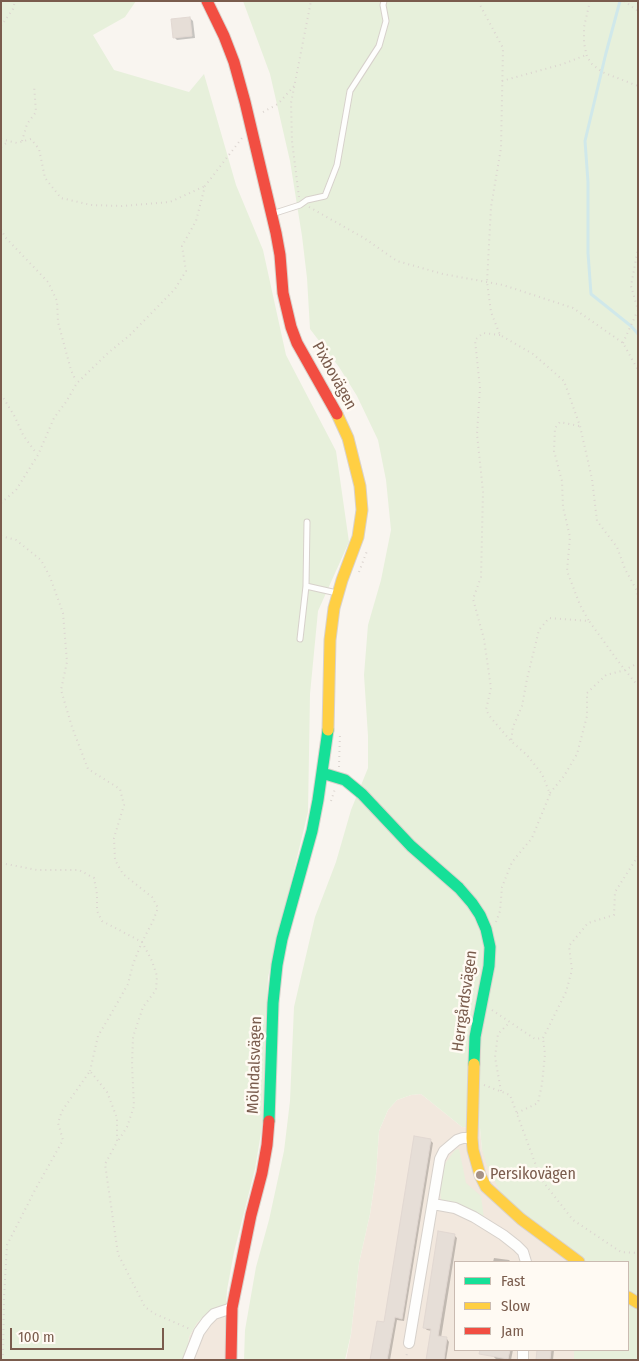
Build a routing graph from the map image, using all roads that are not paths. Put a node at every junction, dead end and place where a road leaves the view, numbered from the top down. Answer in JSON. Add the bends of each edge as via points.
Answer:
{"nodes":[{"id":1,"x":207,"y":1,"type":"edge"},
{"id":2,"x":384,"y":1,"type":"edge"},
{"id":3,"x":272,"y":214,"type":"junction"},
{"id":4,"x":307,"y":522,"type":"dead end"},
{"id":5,"x":306,"y":586,"type":"junction"},
{"id":6,"x":338,"y":594,"type":"junction"},
{"id":7,"x":300,"y":639,"type":"dead end"},
{"id":8,"x":322,"y":773,"type":"junction"},
{"id":9,"x":472,"y":1138,"type":"junction"},
{"id":10,"x":433,"y":1204,"type":"junction"},
{"id":11,"x":526,"y":1261,"type":"edge"},
{"id":12,"x":578,"y":1261,"type":"edge"},
{"id":13,"x":232,"y":1308,"type":"junction"},
{"id":14,"x":409,"y":1343,"type":"dead end"},
{"id":15,"x":188,"y":1360,"type":"edge"},
{"id":16,"x":230,"y":1360,"type":"edge"}],
"edges":[{"from":1,"to":3,"type":"street","name":"Pixbovägen","via":[[234,62]]},
{"from":2,"to":3,"type":"lane","via":[[386,21],[382,38],[350,91],[337,166],[325,196]]},
{"from":3,"to":6,"type":"street","name":"Pixbovägen","via":[[291,328],[344,427],[360,486],[360,527]]},
{"from":4,"to":5,"type":"lane"},
{"from":5,"to":6,"type":"lane"},
{"from":5,"to":7,"type":"lane"},
{"from":6,"to":8,"type":"street","name":"Pixbovägen","via":[[330,640],[328,727]]},
{"from":8,"to":9,"type":"street","name":"Herrgårdsvägen","via":[[345,780],[362,794],[411,846],[459,888],[478,912],[486,929],[490,947],[489,966],[475,1037]]},
{"from":8,"to":13,"type":"street","name":"Mölndalsvägen","via":[[312,831],[277,965],[267,1145]]},
{"from":9,"to":10,"type":"street","via":[[457,1140],[444,1151],[437,1172]]},
{"from":9,"to":12,"type":"street","name":"Herrgårdsvägen","via":[[486,1187],[521,1219]]},
{"from":10,"to":11,"type":"street","via":[[455,1208],[474,1217],[517,1246]]},
{"from":10,"to":14,"type":"street"},
{"from":13,"to":15,"type":"street","via":[[214,1314],[207,1321]]},
{"from":13,"to":16,"type":"street","name":"Mölndalsvägen"}]}
